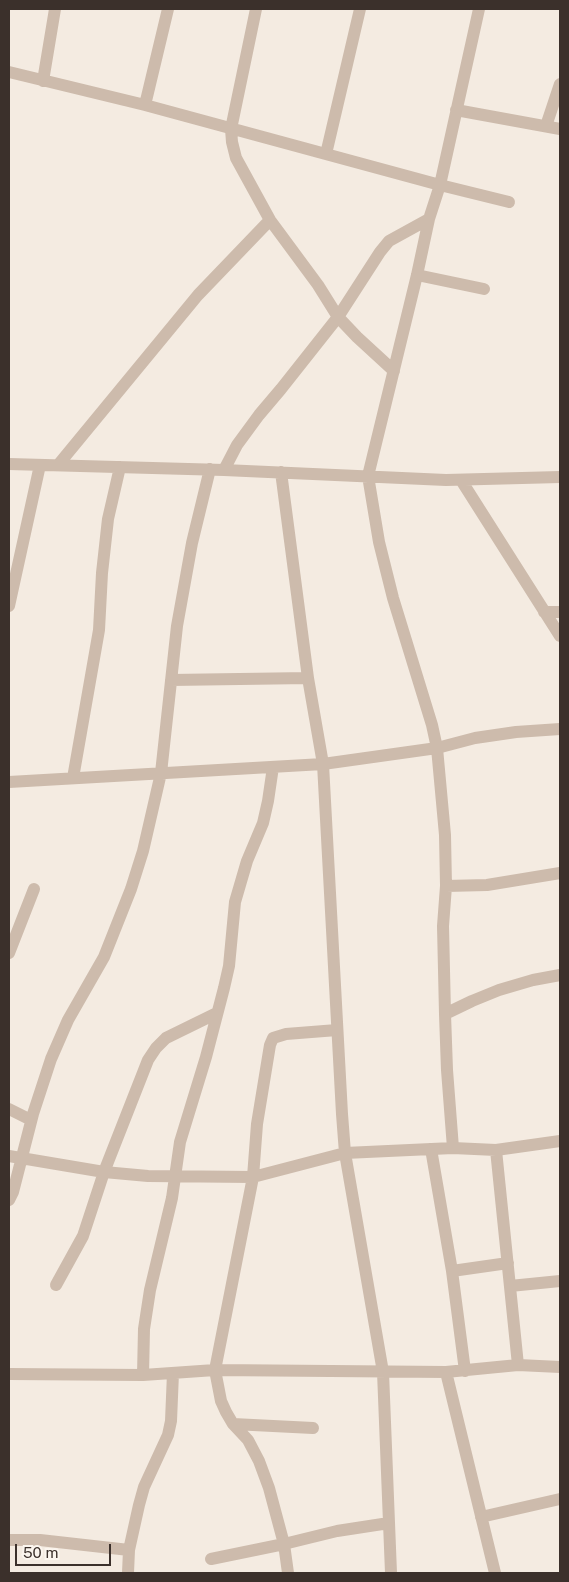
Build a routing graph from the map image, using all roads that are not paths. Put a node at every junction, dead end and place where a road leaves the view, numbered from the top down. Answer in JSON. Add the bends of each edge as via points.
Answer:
{"nodes":[{"id":1,"x":55,"y":9,"type":"edge"},
{"id":2,"x":168,"y":9,"type":"edge"},
{"id":3,"x":256,"y":9,"type":"edge"},
{"id":4,"x":360,"y":9,"type":"edge"},
{"id":5,"x":479,"y":9,"type":"edge"},
{"id":6,"x":9,"y":72,"type":"edge"},
{"id":7,"x":43,"y":81,"type":"junction"},
{"id":8,"x":560,"y":84,"type":"edge"},
{"id":9,"x":145,"y":105,"type":"junction"},
{"id":10,"x":456,"y":110,"type":"junction"},
{"id":11,"x":546,"y":126,"type":"junction"},
{"id":12,"x":231,"y":129,"type":"junction"},
{"id":13,"x":560,"y":129,"type":"edge"},
{"id":14,"x":326,"y":154,"type":"junction"},
{"id":15,"x":440,"y":185,"type":"junction"},
{"id":16,"x":509,"y":202,"type":"dead end"},
{"id":17,"x":429,"y":219,"type":"junction"},
{"id":18,"x":270,"y":220,"type":"junction"},
{"id":19,"x":417,"y":276,"type":"junction"},
{"id":20,"x":484,"y":289,"type":"dead end"},
{"id":21,"x":338,"y":317,"type":"junction"},
{"id":22,"x":394,"y":371,"type":"junction"},
{"id":23,"x":9,"y":464,"type":"edge"},
{"id":24,"x":40,"y":465,"type":"junction"},
{"id":25,"x":58,"y":465,"type":"junction"},
{"id":26,"x":120,"y":467,"type":"junction"},
{"id":27,"x":210,"y":469,"type":"junction"},
{"id":28,"x":224,"y":470,"type":"junction"},
{"id":29,"x":281,"y":472,"type":"junction"},
{"id":30,"x":368,"y":476,"type":"junction"},
{"id":31,"x":560,"y":477,"type":"edge"},
{"id":32,"x":461,"y":480,"type":"junction"},
{"id":33,"x":9,"y":606,"type":"edge"},
{"id":34,"x":544,"y":612,"type":"junction"},
{"id":35,"x":560,"y":612,"type":"edge"},
{"id":36,"x":560,"y":636,"type":"edge"},
{"id":37,"x":308,"y":678,"type":"junction"},
{"id":38,"x":171,"y":680,"type":"junction"},
{"id":39,"x":560,"y":729,"type":"edge"},
{"id":40,"x":437,"y":748,"type":"junction"},
{"id":41,"x":323,"y":764,"type":"junction"},
{"id":42,"x":272,"y":767,"type":"junction"},
{"id":43,"x":161,"y":773,"type":"junction"},
{"id":44,"x":73,"y":778,"type":"junction"},
{"id":45,"x":9,"y":782,"type":"edge"},
{"id":46,"x":560,"y":873,"type":"edge"},
{"id":47,"x":446,"y":886,"type":"junction"},
{"id":48,"x":34,"y":889,"type":"dead end"},
{"id":49,"x":9,"y":953,"type":"edge"},
{"id":50,"x":560,"y":975,"type":"edge"},
{"id":51,"x":217,"y":1013,"type":"junction"},
{"id":52,"x":445,"y":1014,"type":"junction"},
{"id":53,"x":337,"y":1030,"type":"junction"},
{"id":54,"x":9,"y":1109,"type":"edge"},
{"id":55,"x":31,"y":1120,"type":"junction"},
{"id":56,"x":560,"y":1141,"type":"edge"},
{"id":57,"x":453,"y":1148,"type":"junction"},
{"id":58,"x":431,"y":1149,"type":"junction"},
{"id":59,"x":496,"y":1150,"type":"junction"},
{"id":60,"x":345,"y":1153,"type":"junction"},
{"id":61,"x":15,"y":1157,"type":"edge"},
{"id":62,"x":104,"y":1172,"type":"junction"},
{"id":63,"x":174,"y":1177,"type":"junction"},
{"id":64,"x":253,"y":1177,"type":"junction"},
{"id":65,"x":9,"y":1200,"type":"edge"},
{"id":66,"x":508,"y":1263,"type":"junction"},
{"id":67,"x":452,"y":1271,"type":"junction"},
{"id":68,"x":560,"y":1281,"type":"edge"},
{"id":69,"x":56,"y":1285,"type":"dead end"},
{"id":70,"x":510,"y":1286,"type":"junction"},
{"id":71,"x":518,"y":1365,"type":"junction"},
{"id":72,"x":560,"y":1367,"type":"edge"},
{"id":73,"x":215,"y":1370,"type":"junction"},
{"id":74,"x":465,"y":1371,"type":"junction"},
{"id":75,"x":383,"y":1372,"type":"junction"},
{"id":76,"x":446,"y":1372,"type":"junction"},
{"id":77,"x":173,"y":1373,"type":"junction"},
{"id":78,"x":9,"y":1374,"type":"edge"},
{"id":79,"x":143,"y":1375,"type":"junction"},
{"id":80,"x":233,"y":1424,"type":"junction"},
{"id":81,"x":313,"y":1428,"type":"dead end"},
{"id":82,"x":560,"y":1500,"type":"edge"},
{"id":83,"x":481,"y":1517,"type":"junction"},
{"id":84,"x":389,"y":1523,"type":"junction"},
{"id":85,"x":9,"y":1540,"type":"edge"},
{"id":86,"x":284,"y":1544,"type":"junction"},
{"id":87,"x":129,"y":1550,"type":"junction"},
{"id":88,"x":211,"y":1559,"type":"dead end"},
{"id":89,"x":128,"y":1573,"type":"edge"},
{"id":90,"x":288,"y":1573,"type":"edge"},
{"id":91,"x":391,"y":1573,"type":"edge"},
{"id":92,"x":495,"y":1573,"type":"edge"}],
"edges":[{"from":1,"to":7,"type":"street"},
{"from":2,"to":9,"type":"street"},
{"from":3,"to":12,"type":"street"},
{"from":4,"to":14,"type":"street"},
{"from":5,"to":10,"type":"street"},
{"from":6,"to":7,"type":"street"},
{"from":7,"to":9,"type":"street"},
{"from":8,"to":11,"type":"street"},
{"from":9,"to":12,"type":"street"},
{"from":10,"to":11,"type":"street"},
{"from":10,"to":15,"type":"street"},
{"from":11,"to":13,"type":"street"},
{"from":12,"to":14,"type":"street"},
{"from":12,"to":18,"type":"street","via":[[236,158]]},
{"from":14,"to":15,"type":"street"},
{"from":15,"to":16,"type":"street"},
{"from":15,"to":17,"type":"street"},
{"from":17,"to":19,"type":"street"},
{"from":17,"to":21,"type":"street","via":[[389,242]]},
{"from":18,"to":21,"type":"street","via":[[318,284]]},
{"from":18,"to":25,"type":"street","via":[[198,295]]},
{"from":19,"to":20,"type":"street"},
{"from":19,"to":22,"type":"street"},
{"from":21,"to":22,"type":"street"},
{"from":21,"to":28,"type":"street","via":[[259,415]]},
{"from":22,"to":30,"type":"street"},
{"from":23,"to":24,"type":"street"},
{"from":24,"to":25,"type":"street"},
{"from":24,"to":33,"type":"street"},
{"from":25,"to":26,"type":"street"},
{"from":26,"to":27,"type":"street"},
{"from":26,"to":44,"type":"street","via":[[108,519],[99,630]]},
{"from":27,"to":28,"type":"street"},
{"from":27,"to":38,"type":"street","via":[[192,543]]},
{"from":28,"to":29,"type":"street"},
{"from":29,"to":30,"type":"street"},
{"from":29,"to":37,"type":"street"},
{"from":30,"to":32,"type":"street"},
{"from":30,"to":40,"type":"street","via":[[393,598]]},
{"from":31,"to":32,"type":"street"},
{"from":32,"to":34,"type":"street"},
{"from":34,"to":35,"type":"street"},
{"from":34,"to":36,"type":"street"},
{"from":37,"to":38,"type":"street"},
{"from":37,"to":41,"type":"street"},
{"from":38,"to":43,"type":"street"},
{"from":39,"to":40,"type":"street","via":[[475,738]]},
{"from":40,"to":41,"type":"street"},
{"from":40,"to":47,"type":"street"},
{"from":41,"to":42,"type":"street"},
{"from":41,"to":53,"type":"street"},
{"from":42,"to":43,"type":"street"},
{"from":42,"to":51,"type":"street","via":[[263,823],[246,861],[235,902],[228,966]]},
{"from":43,"to":44,"type":"street"},
{"from":43,"to":55,"type":"street","via":[[131,889],[104,957],[54,1051]]},
{"from":44,"to":45,"type":"street"},
{"from":46,"to":47,"type":"street","via":[[487,885]]},
{"from":47,"to":52,"type":"street","via":[[443,926]]},
{"from":48,"to":49,"type":"street"},
{"from":50,"to":52,"type":"street","via":[[499,990]]},
{"from":51,"to":62,"type":"street","via":[[166,1038],[156,1048],[148,1060]]},
{"from":51,"to":63,"type":"street","via":[[180,1142]]},
{"from":52,"to":57,"type":"street"},
{"from":53,"to":60,"type":"street"},
{"from":53,"to":64,"type":"street","via":[[274,1038],[265,1067]]},
{"from":54,"to":55,"type":"street"},
{"from":55,"to":61,"type":"street"},
{"from":56,"to":59,"type":"street"},
{"from":57,"to":58,"type":"street"},
{"from":57,"to":59,"type":"street"},
{"from":58,"to":60,"type":"street"},
{"from":58,"to":67,"type":"street"},
{"from":59,"to":66,"type":"street"},
{"from":60,"to":64,"type":"street"},
{"from":60,"to":75,"type":"street"},
{"from":61,"to":62,"type":"street"},
{"from":61,"to":65,"type":"street","via":[[13,1192]]},
{"from":62,"to":63,"type":"street"},
{"from":62,"to":69,"type":"street","via":[[83,1236]]},
{"from":63,"to":64,"type":"street"},
{"from":63,"to":79,"type":"street","via":[[144,1329]]},
{"from":64,"to":73,"type":"street"},
{"from":66,"to":67,"type":"street"},
{"from":66,"to":70,"type":"street"},
{"from":67,"to":74,"type":"street"},
{"from":68,"to":70,"type":"street"},
{"from":70,"to":71,"type":"street"},
{"from":71,"to":72,"type":"street"},
{"from":71,"to":74,"type":"street"},
{"from":73,"to":75,"type":"street"},
{"from":73,"to":77,"type":"street"},
{"from":73,"to":80,"type":"street","via":[[221,1401]]},
{"from":74,"to":76,"type":"street"},
{"from":75,"to":76,"type":"street"},
{"from":75,"to":84,"type":"street"},
{"from":76,"to":83,"type":"street"},
{"from":77,"to":79,"type":"street"},
{"from":77,"to":87,"type":"street","via":[[173,1404],[168,1434],[144,1487]]},
{"from":78,"to":79,"type":"street"},
{"from":80,"to":81,"type":"street"},
{"from":80,"to":86,"type":"street","via":[[248,1440],[259,1461]]},
{"from":82,"to":83,"type":"street"},
{"from":83,"to":92,"type":"street"},
{"from":84,"to":86,"type":"street"},
{"from":84,"to":91,"type":"street"},
{"from":85,"to":87,"type":"street","via":[[40,1540]]},
{"from":86,"to":88,"type":"street"},
{"from":86,"to":90,"type":"street"},
{"from":87,"to":89,"type":"street"}]}
